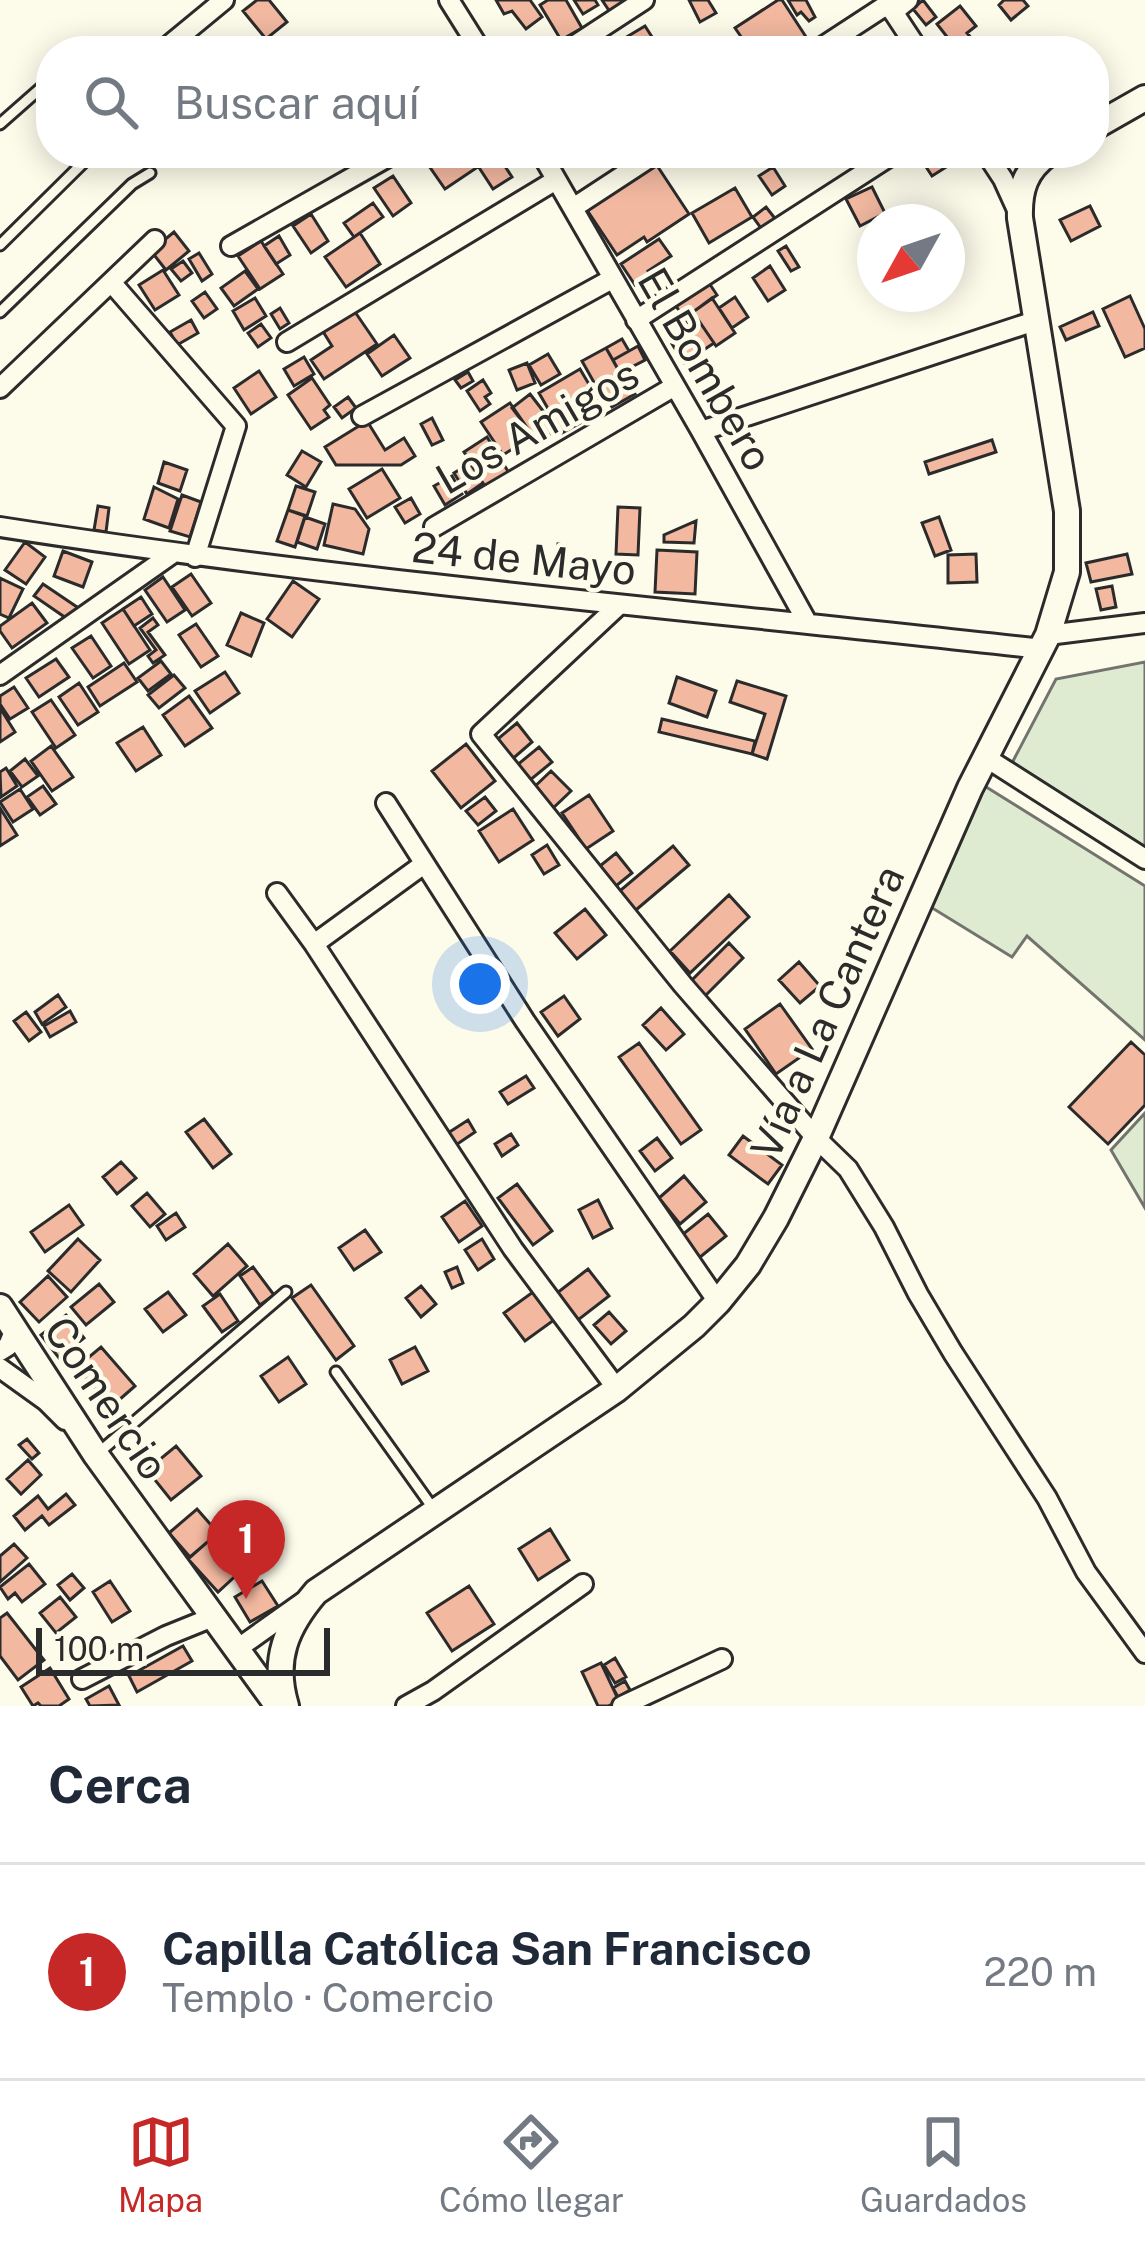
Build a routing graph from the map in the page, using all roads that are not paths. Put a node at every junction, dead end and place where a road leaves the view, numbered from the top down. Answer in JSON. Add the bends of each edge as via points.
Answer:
{"nodes":[{"id":1,"x":224,"y":0,"type":"edge"},
{"id":2,"x":449,"y":0,"type":"edge"},
{"id":3,"x":644,"y":0,"type":"edge"},
{"id":4,"x":894,"y":4,"type":"edge"},
{"id":5,"x":179,"y":36,"type":"edge"},
{"id":6,"x":472,"y":36,"type":"edge"},
{"id":7,"x":589,"y":36,"type":"edge"},
{"id":8,"x":841,"y":36,"type":"edge"},
{"id":9,"x":911,"y":36,"type":"edge"},
{"id":10,"x":36,"y":92,"type":"edge"},
{"id":11,"x":1145,"y":98,"type":"edge"},
{"id":12,"x":1109,"y":118,"type":"edge"},
{"id":13,"x":0,"y":124,"type":"edge"},
{"id":14,"x":78,"y":168,"type":"edge"},
{"id":15,"x":369,"y":168,"type":"edge"},
{"id":16,"x":549,"y":168,"type":"edge"},
{"id":17,"x":634,"y":168,"type":"edge"},
{"id":18,"x":872,"y":168,"type":"edge"},
{"id":19,"x":996,"y":168,"type":"edge"},
{"id":20,"x":1023,"y":168,"type":"edge"},
{"id":21,"x":1034,"y":168,"type":"edge"},
{"id":22,"x":150,"y":173,"type":"dead end"},
{"id":23,"x":1003,"y":179,"type":"junction"},
{"id":24,"x":556,"y":180,"type":"junction"},
{"id":25,"x":573,"y":208,"type":"junction"},
{"id":26,"x":1020,"y":218,"type":"junction"},
{"id":27,"x":155,"y":240,"type":"dead end"},
{"id":28,"x":0,"y":245,"type":"edge"},
{"id":29,"x":231,"y":247,"type":"dead end"},
{"id":30,"x":612,"y":279,"type":"junction"},
{"id":31,"x":111,"y":282,"type":"junction"},
{"id":32,"x":0,"y":312,"type":"edge"},
{"id":33,"x":637,"y":320,"type":"junction"},
{"id":34,"x":1035,"y":321,"type":"junction"},
{"id":35,"x":287,"y":342,"type":"dead end"},
{"id":36,"x":676,"y":386,"type":"junction"},
{"id":37,"x":0,"y":388,"type":"edge"},
{"id":38,"x":362,"y":416,"type":"dead end"},
{"id":39,"x":701,"y":431,"type":"junction"},
{"id":40,"x":0,"y":527,"type":"edge"},
{"id":41,"x":434,"y":527,"type":"dead end"},
{"id":42,"x":172,"y":554,"type":"junction"},
{"id":43,"x":195,"y":556,"type":"junction"},
{"id":44,"x":619,"y":605,"type":"junction"},
{"id":45,"x":807,"y":622,"type":"junction"},
{"id":46,"x":1145,"y":623,"type":"edge"},
{"id":47,"x":1045,"y":642,"type":"junction"},
{"id":48,"x":0,"y":675,"type":"edge"},
{"id":49,"x":985,"y":758,"type":"junction"},
{"id":50,"x":386,"y":803,"type":"dead end"},
{"id":51,"x":1145,"y":859,"type":"edge"},
{"id":52,"x":424,"y":864,"type":"junction"},
{"id":53,"x":277,"y":892,"type":"dead end"},
{"id":54,"x":314,"y":944,"type":"junction"},
{"id":55,"x":816,"y":1138,"type":"junction"},
{"id":56,"x":286,"y":1292,"type":"dead end"},
{"id":57,"x":718,"y":1302,"type":"junction"},
{"id":58,"x":0,"y":1307,"type":"edge"},
{"id":59,"x":15,"y":1329,"type":"junction"},
{"id":60,"x":0,"y":1351,"type":"edge"},
{"id":61,"x":0,"y":1368,"type":"edge"},
{"id":62,"x":336,"y":1372,"type":"dead end"},
{"id":63,"x":617,"y":1389,"type":"junction"},
{"id":64,"x":97,"y":1455,"type":"junction"},
{"id":65,"x":435,"y":1511,"type":"junction"},
{"id":66,"x":583,"y":1584,"type":"dead end"},
{"id":67,"x":316,"y":1592,"type":"junction"},
{"id":68,"x":213,"y":1617,"type":"junction"},
{"id":69,"x":236,"y":1649,"type":"junction"},
{"id":70,"x":1145,"y":1653,"type":"edge"},
{"id":71,"x":722,"y":1659,"type":"dead end"},
{"id":72,"x":82,"y":1679,"type":"dead end"},
{"id":73,"x":282,"y":1706,"type":"edge"},
{"id":74,"x":406,"y":1706,"type":"edge"},
{"id":75,"x":622,"y":1706,"type":"edge"}],
"edges":[{"from":1,"to":5,"type":"street"},
{"from":2,"to":6,"type":"street"},
{"from":3,"to":7,"type":"street"},
{"from":4,"to":8,"type":"street"},
{"from":4,"to":9,"type":"street"},
{"from":10,"to":13,"type":"lane"},
{"from":11,"to":12,"type":"main road"},
{"from":14,"to":28,"type":"lane"},
{"from":15,"to":29,"type":"street"},
{"from":16,"to":24,"type":"street","name":"El Bombero"},
{"from":17,"to":25,"type":"street"},
{"from":18,"to":33,"type":"street"},
{"from":19,"to":23,"type":"street"},
{"from":20,"to":23,"type":"street"},
{"from":21,"to":26,"type":"main road","name":"Vía a La Cantera","via":[[1021,190]]},
{"from":22,"to":32,"type":"lane"},
{"from":23,"to":26,"type":"street"},
{"from":24,"to":25,"type":"street","name":"El Bombero"},
{"from":24,"to":35,"type":"street"},
{"from":25,"to":30,"type":"street","name":"El Bombero"},
{"from":26,"to":34,"type":"main road","name":"Vía a La Cantera"},
{"from":27,"to":31,"type":"street"},
{"from":30,"to":33,"type":"street","name":"El Bombero"},
{"from":30,"to":38,"type":"street"},
{"from":31,"to":37,"type":"street"},
{"from":31,"to":43,"type":"street","via":[[236,427]]},
{"from":33,"to":36,"type":"street","name":"El Bombero"},
{"from":34,"to":39,"type":"street"},
{"from":34,"to":47,"type":"main road","name":"Vía a La Cantera","via":[[1069,531],[1064,591]]},
{"from":36,"to":39,"type":"street","name":"El Bombero"},
{"from":36,"to":41,"type":"street","name":"Los Amigos"},
{"from":39,"to":45,"type":"street","name":"El Bombero"},
{"from":40,"to":42,"type":"street","name":"24 de Mayo"},
{"from":42,"to":43,"type":"street","name":"24 de Mayo"},
{"from":42,"to":48,"type":"street"},
{"from":43,"to":44,"type":"street","name":"24 de Mayo"},
{"from":44,"to":45,"type":"street","name":"24 de Mayo"},
{"from":44,"to":55,"type":"street","via":[[481,734]]},
{"from":45,"to":47,"type":"street","name":"24 de Mayo"},
{"from":46,"to":47,"type":"street","name":"24 de Mayo"},
{"from":47,"to":49,"type":"main road","name":"Vía a La Cantera"},
{"from":49,"to":51,"type":"street"},
{"from":49,"to":55,"type":"main road","name":"Vía a La Cantera"},
{"from":50,"to":52,"type":"street"},
{"from":52,"to":54,"type":"street"},
{"from":52,"to":57,"type":"street"},
{"from":53,"to":54,"type":"street"},
{"from":54,"to":63,"type":"street","via":[[513,1249]]},
{"from":55,"to":57,"type":"main road","name":"Vía a La Cantera","via":[[764,1240]]},
{"from":55,"to":70,"type":"street","via":[[848,1169],[1086,1572]]},
{"from":56,"to":64,"type":"lane"},
{"from":57,"to":63,"type":"main road","name":"Vía a La Cantera"},
{"from":58,"to":59,"type":"main road","name":"Comercio"},
{"from":59,"to":60,"type":"street"},
{"from":59,"to":64,"type":"main road","name":"Comercio"},
{"from":61,"to":64,"type":"street"},
{"from":62,"to":65,"type":"lane"},
{"from":63,"to":65,"type":"main road","name":"Vía a La Cantera"},
{"from":64,"to":68,"type":"main road","name":"Comercio"},
{"from":65,"to":67,"type":"main road","name":"Vía a La Cantera"},
{"from":66,"to":74,"type":"street"},
{"from":67,"to":69,"type":"street"},
{"from":67,"to":73,"type":"main road","name":"Vía a La Cantera","via":[[280,1655]]},
{"from":68,"to":69,"type":"main road","name":"Comercio"},
{"from":68,"to":72,"type":"street"},
{"from":69,"to":73,"type":"main road","name":"Comercio"},
{"from":71,"to":75,"type":"street"}]}
